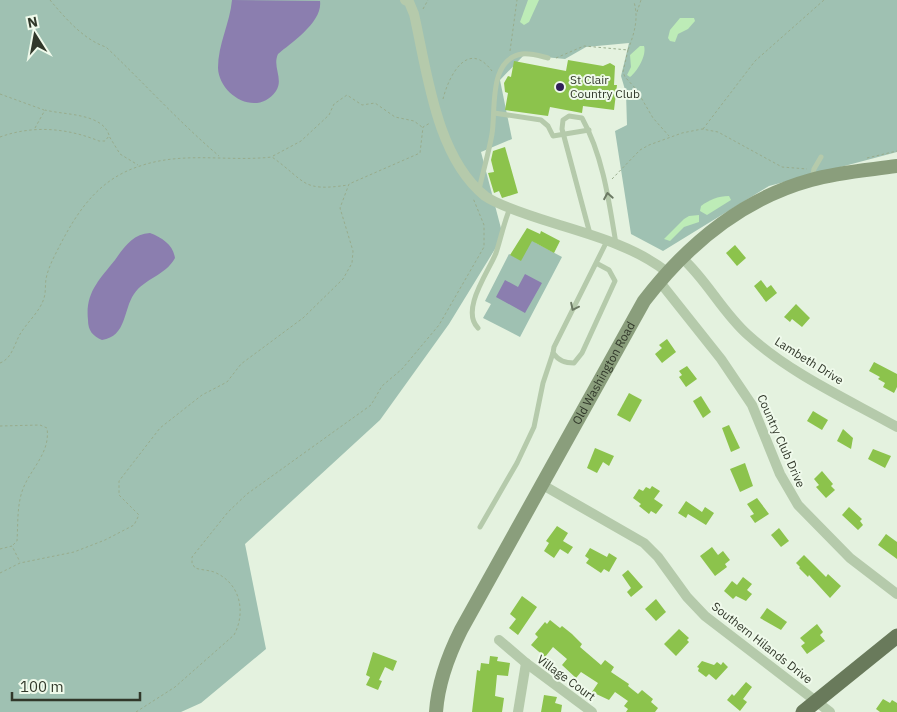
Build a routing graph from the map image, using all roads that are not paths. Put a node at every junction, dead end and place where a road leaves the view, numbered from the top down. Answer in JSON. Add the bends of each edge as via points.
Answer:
{"nodes":[{"id":1,"x":405,"y":0,"type":"edge"},
{"id":2,"x":548,"y":58,"type":"road end"},
{"id":3,"x":494,"y":113,"type":"junction"},
{"id":4,"x":589,"y":130,"type":"junction"},
{"id":5,"x":564,"y":135,"type":"junction"},
{"id":6,"x":821,"y":157,"type":"dead end"},
{"id":7,"x":897,"y":166,"type":"edge"},
{"id":8,"x":813,"y":174,"type":"junction"},
{"id":9,"x":476,"y":187,"type":"junction"},
{"id":10,"x":510,"y":207,"type":"junction"},
{"id":11,"x":590,"y":235,"type":"junction"},
{"id":12,"x":611,"y":243,"type":"junction"},
{"id":13,"x":681,"y":257,"type":"junction"},
{"id":14,"x":596,"y":263,"type":"junction"},
{"id":15,"x":663,"y":276,"type":"junction"},
{"id":16,"x":478,"y":328,"type":"dead end"},
{"id":17,"x":554,"y":353,"type":"junction"},
{"id":18,"x":897,"y":427,"type":"edge"},
{"id":19,"x":541,"y":484,"type":"junction"},
{"id":20,"x":480,"y":527,"type":"dead end"},
{"id":21,"x":897,"y":594,"type":"edge"},
{"id":22,"x":897,"y":636,"type":"edge"},
{"id":23,"x":499,"y":640,"type":"dead end"},
{"id":24,"x":526,"y":664,"type":"junction"},
{"id":25,"x":816,"y":701,"type":"junction"},
{"id":26,"x":436,"y":712,"type":"edge"},
{"id":27,"x":518,"y":712,"type":"edge"},
{"id":28,"x":592,"y":712,"type":"edge"},
{"id":29,"x":803,"y":712,"type":"edge"},
{"id":30,"x":830,"y":712,"type":"edge"}],
"edges":[{"from":1,"to":9,"type":"street","via":[[414,14],[438,117],[454,160]]},
{"from":2,"to":3,"type":"lane","via":[[523,54],[511,59],[497,77]]},
{"from":3,"to":5,"type":"lane","via":[[541,120],[553,136]]},
{"from":3,"to":9,"type":"lane","via":[[492,134]]},
{"from":4,"to":5,"type":"lane"},
{"from":4,"to":5,"type":"lane","via":[[582,118],[569,116],[563,120]]},
{"from":12,"to":4,"type":"lane","one_way":true,"via":[[606,184]]},
{"from":5,"to":11,"type":"lane"},
{"from":6,"to":8,"type":"lane"},
{"from":7,"to":8,"type":"street","name":"Old Washington Road"},
{"from":8,"to":13,"type":"street","name":"Old Washington Road","via":[[762,197],[721,223]]},
{"from":9,"to":10,"type":"street","name":"Country Club Drive","via":[[487,197]]},
{"from":10,"to":11,"type":"street","name":"Country Club Drive"},
{"from":10,"to":16,"type":"lane","via":[[496,254],[478,289],[472,316]]},
{"from":11,"to":12,"type":"street","name":"Country Club Drive"},
{"from":12,"to":14,"type":"lane"},
{"from":12,"to":15,"type":"street","name":"Country Club Drive","via":[[653,261]]},
{"from":13,"to":15,"type":"street","name":"Old Washington Road"},
{"from":13,"to":18,"type":"street","name":"Lambeth Drive","via":[[698,273],[735,322],[769,352],[798,372]]},
{"from":14,"to":17,"type":"lane","one_way":true,"via":[[554,347]]},
{"from":14,"to":17,"type":"lane","via":[[609,270],[616,280],[582,353],[574,363],[566,363]]},
{"from":15,"to":19,"type":"street","name":"Old Washington Road","via":[[644,301]]},
{"from":15,"to":21,"type":"street","name":"Country Club Drive","via":[[752,405],[780,474],[798,506],[850,558]]},
{"from":17,"to":20,"type":"lane","via":[[543,383],[534,427],[518,463]]},
{"from":19,"to":25,"type":"street","name":"Southern Hilands Drive","via":[[644,543],[705,616]]},
{"from":19,"to":26,"type":"street","name":"Old Washington Road","via":[[450,652]]},
{"from":22,"to":25,"type":"main road"},
{"from":23,"to":24,"type":"street","name":"Village Court"},
{"from":24,"to":27,"type":"street","name":"Village Court"},
{"from":24,"to":28,"type":"street","name":"Village Court"},
{"from":25,"to":29,"type":"main road"},
{"from":25,"to":30,"type":"street","name":"Southern Hilands Drive"}]}
